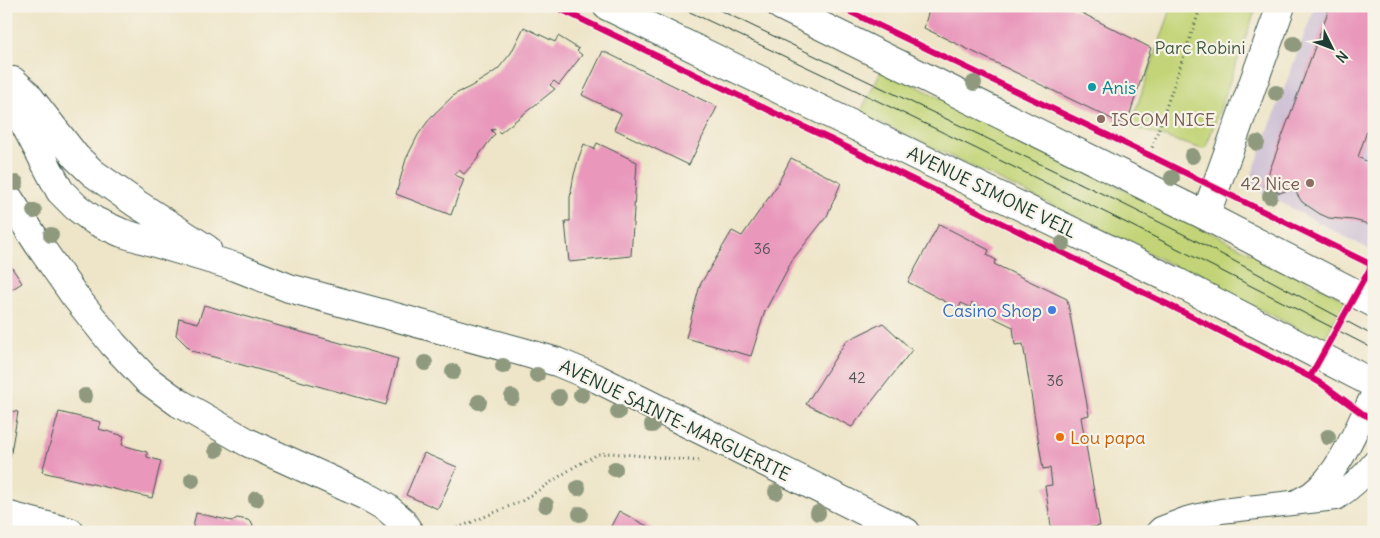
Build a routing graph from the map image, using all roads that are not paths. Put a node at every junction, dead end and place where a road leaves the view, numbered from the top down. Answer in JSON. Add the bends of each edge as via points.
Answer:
{"nodes":[{"id":1,"x":607,"y":6,"type":"edge"},
{"id":2,"x":781,"y":6,"type":"edge"},
{"id":3,"x":1281,"y":6,"type":"edge"},
{"id":4,"x":6,"y":77,"type":"edge"},
{"id":5,"x":6,"y":89,"type":"edge"},
{"id":6,"x":6,"y":194,"type":"edge"},
{"id":7,"x":1204,"y":215,"type":"junction"},
{"id":8,"x":236,"y":267,"type":"junction"},
{"id":9,"x":1374,"y":303,"type":"edge"},
{"id":10,"x":1374,"y":384,"type":"edge"},
{"id":11,"x":1374,"y":393,"type":"edge"},
{"id":12,"x":1374,"y":463,"type":"edge"},
{"id":13,"x":1297,"y":502,"type":"junction"},
{"id":14,"x":1220,"y":511,"type":"junction"},
{"id":15,"x":6,"y":515,"type":"edge"},
{"id":16,"x":70,"y":532,"type":"edge"},
{"id":17,"x":409,"y":532,"type":"edge"},
{"id":18,"x":906,"y":532,"type":"edge"},
{"id":19,"x":1158,"y":532,"type":"edge"},
{"id":20,"x":1189,"y":532,"type":"edge"}],
"edges":[{"from":1,"to":10,"type":"street","name":"AVENUE SIMONE VEIL","via":[[1175,281]]},
{"from":2,"to":7,"type":"street"},
{"from":3,"to":7,"type":"street"},
{"from":4,"to":8,"type":"street","name":"AVENUE SAINTE-MARGUERITE","via":[[26,93],[76,158],[93,173]]},
{"from":5,"to":8,"type":"street","name":"AVENUE SAINTE-MARGUERITE","via":[[60,191],[76,207],[95,221],[122,233]]},
{"from":6,"to":17,"type":"street","via":[[80,302],[146,379],[179,403],[247,442],[387,508]]},
{"from":7,"to":9,"type":"street"},
{"from":8,"to":18,"type":"street","name":"AVENUE SAINTE-MARGUERITE","via":[[289,288],[557,362],[598,379]]},
{"from":11,"to":13,"type":"street","via":[[1332,472]]},
{"from":12,"to":13,"type":"street","via":[[1364,476],[1336,498]]},
{"from":13,"to":14,"type":"street"},
{"from":14,"to":19,"type":"street","via":[[1187,519]]},
{"from":14,"to":20,"type":"street"},
{"from":15,"to":16,"type":"street"}]}
